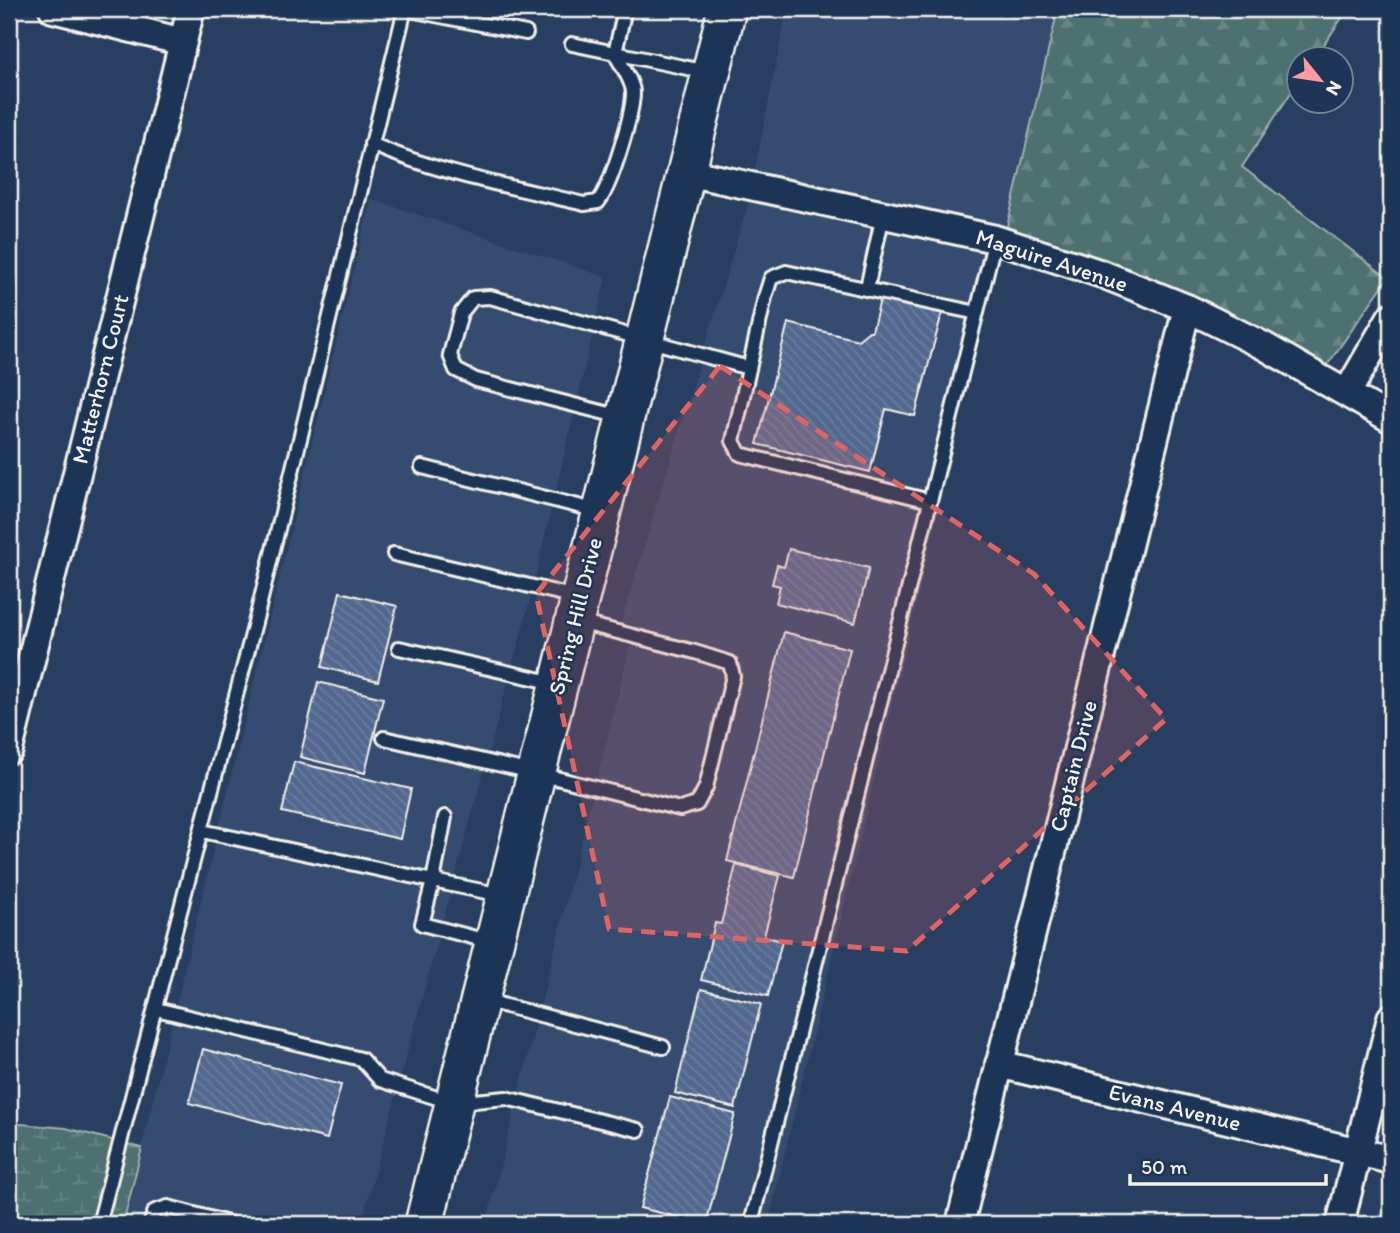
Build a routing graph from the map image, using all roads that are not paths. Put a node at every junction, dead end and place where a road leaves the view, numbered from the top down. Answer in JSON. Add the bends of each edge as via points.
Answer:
{"nodes":[{"id":1,"x":52,"y":9,"type":"edge"},
{"id":2,"x":191,"y":9,"type":"edge"},
{"id":3,"x":405,"y":9,"type":"edge"},
{"id":4,"x":625,"y":9,"type":"edge"},
{"id":5,"x":727,"y":9,"type":"edge"},
{"id":6,"x":526,"y":33,"type":"dead end"},
{"id":7,"x":183,"y":42,"type":"junction"},
{"id":8,"x":572,"y":44,"type":"dead end"},
{"id":9,"x":615,"y":53,"type":"junction"},
{"id":10,"x":711,"y":72,"type":"junction"},
{"id":11,"x":371,"y":144,"type":"junction"},
{"id":12,"x":686,"y":172,"type":"junction"},
{"id":13,"x":883,"y":215,"type":"junction"},
{"id":14,"x":995,"y":239,"type":"junction"},
{"id":15,"x":867,"y":288,"type":"junction"},
{"id":16,"x":1186,"y":308,"type":"junction"},
{"id":17,"x":977,"y":313,"type":"junction"},
{"id":18,"x":1391,"y":317,"type":"edge"},
{"id":19,"x":645,"y":340,"type":"junction"},
{"id":20,"x":749,"y":368,"type":"junction"},
{"id":21,"x":1347,"y":393,"type":"junction"},
{"id":22,"x":625,"y":418,"type":"junction"},
{"id":23,"x":1391,"y":419,"type":"edge"},
{"id":24,"x":422,"y":467,"type":"dead end"},
{"id":25,"x":930,"y":501,"type":"junction"},
{"id":26,"x":601,"y":512,"type":"junction"},
{"id":27,"x":394,"y":554,"type":"dead end"},
{"id":28,"x":577,"y":609,"type":"junction"},
{"id":29,"x":400,"y":648,"type":"dead end"},
{"id":30,"x":558,"y":684,"type":"junction"},
{"id":31,"x":384,"y":738,"type":"dead end"},
{"id":32,"x":9,"y":750,"type":"edge"},
{"id":33,"x":536,"y":773,"type":"junction"},
{"id":34,"x":445,"y":817,"type":"dead end"},
{"id":35,"x":202,"y":831,"type":"junction"},
{"id":36,"x":433,"y":881,"type":"junction"},
{"id":37,"x":505,"y":895,"type":"junction"},
{"id":38,"x":493,"y":943,"type":"junction"},
{"id":39,"x":480,"y":999,"type":"junction"},
{"id":40,"x":156,"y":1009,"type":"junction"},
{"id":41,"x":1391,"y":1018,"type":"edge"},
{"id":42,"x":663,"y":1047,"type":"dead end"},
{"id":43,"x":999,"y":1064,"type":"junction"},
{"id":44,"x":453,"y":1103,"type":"junction"},
{"id":45,"x":638,"y":1130,"type":"dead end"},
{"id":46,"x":1357,"y":1152,"type":"junction"},
{"id":47,"x":1391,"y":1160,"type":"edge"},
{"id":48,"x":99,"y":1224,"type":"edge"},
{"id":49,"x":150,"y":1224,"type":"edge"},
{"id":50,"x":232,"y":1224,"type":"edge"},
{"id":51,"x":424,"y":1224,"type":"edge"},
{"id":52,"x":751,"y":1224,"type":"edge"},
{"id":53,"x":960,"y":1224,"type":"edge"},
{"id":54,"x":1340,"y":1224,"type":"edge"}],
"edges":[{"from":1,"to":7,"type":"street"},
{"from":2,"to":7,"type":"street","name":"Matterhorn Court"},
{"from":3,"to":6,"type":"lane"},
{"from":3,"to":11,"type":"lane"},
{"from":4,"to":9,"type":"lane"},
{"from":5,"to":10,"type":"main road","name":"Spring Hill Drive"},
{"from":7,"to":32,"type":"street","name":"Matterhorn Court"},
{"from":8,"to":9,"type":"lane"},
{"from":9,"to":10,"type":"lane"},
{"from":9,"to":11,"type":"lane","via":[[633,91],[606,193],[598,202],[584,204],[466,175]]},
{"from":10,"to":12,"type":"main road","name":"Spring Hill Drive"},
{"from":11,"to":35,"type":"lane"},
{"from":12,"to":13,"type":"street","name":"Maguire Avenue"},
{"from":12,"to":19,"type":"main road","name":"Spring Hill Drive"},
{"from":13,"to":14,"type":"street","name":"Maguire Avenue"},
{"from":13,"to":15,"type":"lane"},
{"from":14,"to":16,"type":"street","name":"Maguire Avenue"},
{"from":14,"to":17,"type":"lane"},
{"from":15,"to":17,"type":"lane"},
{"from":15,"to":20,"type":"lane","via":[[786,272],[771,278]]},
{"from":16,"to":21,"type":"street","name":"Maguire Avenue"},
{"from":16,"to":43,"type":"street","name":"Captain Drive"},
{"from":17,"to":25,"type":"lane"},
{"from":18,"to":21,"type":"street"},
{"from":19,"to":20,"type":"lane"},
{"from":19,"to":22,"type":"main road","name":"Spring Hill Drive"},
{"from":19,"to":22,"type":"lane","via":[[490,297],[473,298],[461,313],[450,355],[456,370],[476,380]]},
{"from":20,"to":25,"type":"lane","via":[[733,441],[740,454]]},
{"from":21,"to":23,"type":"street","name":"Maguire Avenue"},
{"from":22,"to":26,"type":"main road","name":"Spring Hill Drive"},
{"from":24,"to":26,"type":"lane"},
{"from":25,"to":52,"type":"lane"},
{"from":26,"to":28,"type":"main road","name":"Spring Hill Drive"},
{"from":27,"to":28,"type":"lane"},
{"from":28,"to":30,"type":"main road","name":"Spring Hill Drive"},
{"from":28,"to":33,"type":"lane","via":[[730,663],[733,676],[706,787],[698,804],[680,809]]},
{"from":29,"to":30,"type":"lane"},
{"from":30,"to":33,"type":"main road","name":"Spring Hill Drive"},
{"from":31,"to":33,"type":"lane"},
{"from":33,"to":37,"type":"main road","name":"Spring Hill Drive"},
{"from":34,"to":36,"type":"lane"},
{"from":35,"to":36,"type":"lane"},
{"from":35,"to":40,"type":"lane"},
{"from":36,"to":37,"type":"lane"},
{"from":36,"to":38,"type":"lane","via":[[422,924]]},
{"from":37,"to":38,"type":"main road","name":"Spring Hill Drive"},
{"from":38,"to":39,"type":"main road","name":"Spring Hill Drive"},
{"from":39,"to":42,"type":"lane"},
{"from":39,"to":44,"type":"main road","name":"Spring Hill Drive"},
{"from":40,"to":44,"type":"lane","via":[[361,1059],[380,1080]]},
{"from":40,"to":48,"type":"lane"},
{"from":41,"to":46,"type":"street"},
{"from":43,"to":46,"type":"street","name":"Evans Avenue"},
{"from":43,"to":53,"type":"street","name":"Captain Drive"},
{"from":44,"to":45,"type":"lane","via":[[506,1098]]},
{"from":44,"to":51,"type":"main road","name":"Spring Hill Drive"},
{"from":46,"to":47,"type":"street","name":"Evans Avenue"},
{"from":46,"to":54,"type":"street"},
{"from":49,"to":50,"type":"lane","via":[[155,1211],[168,1207]]}]}
